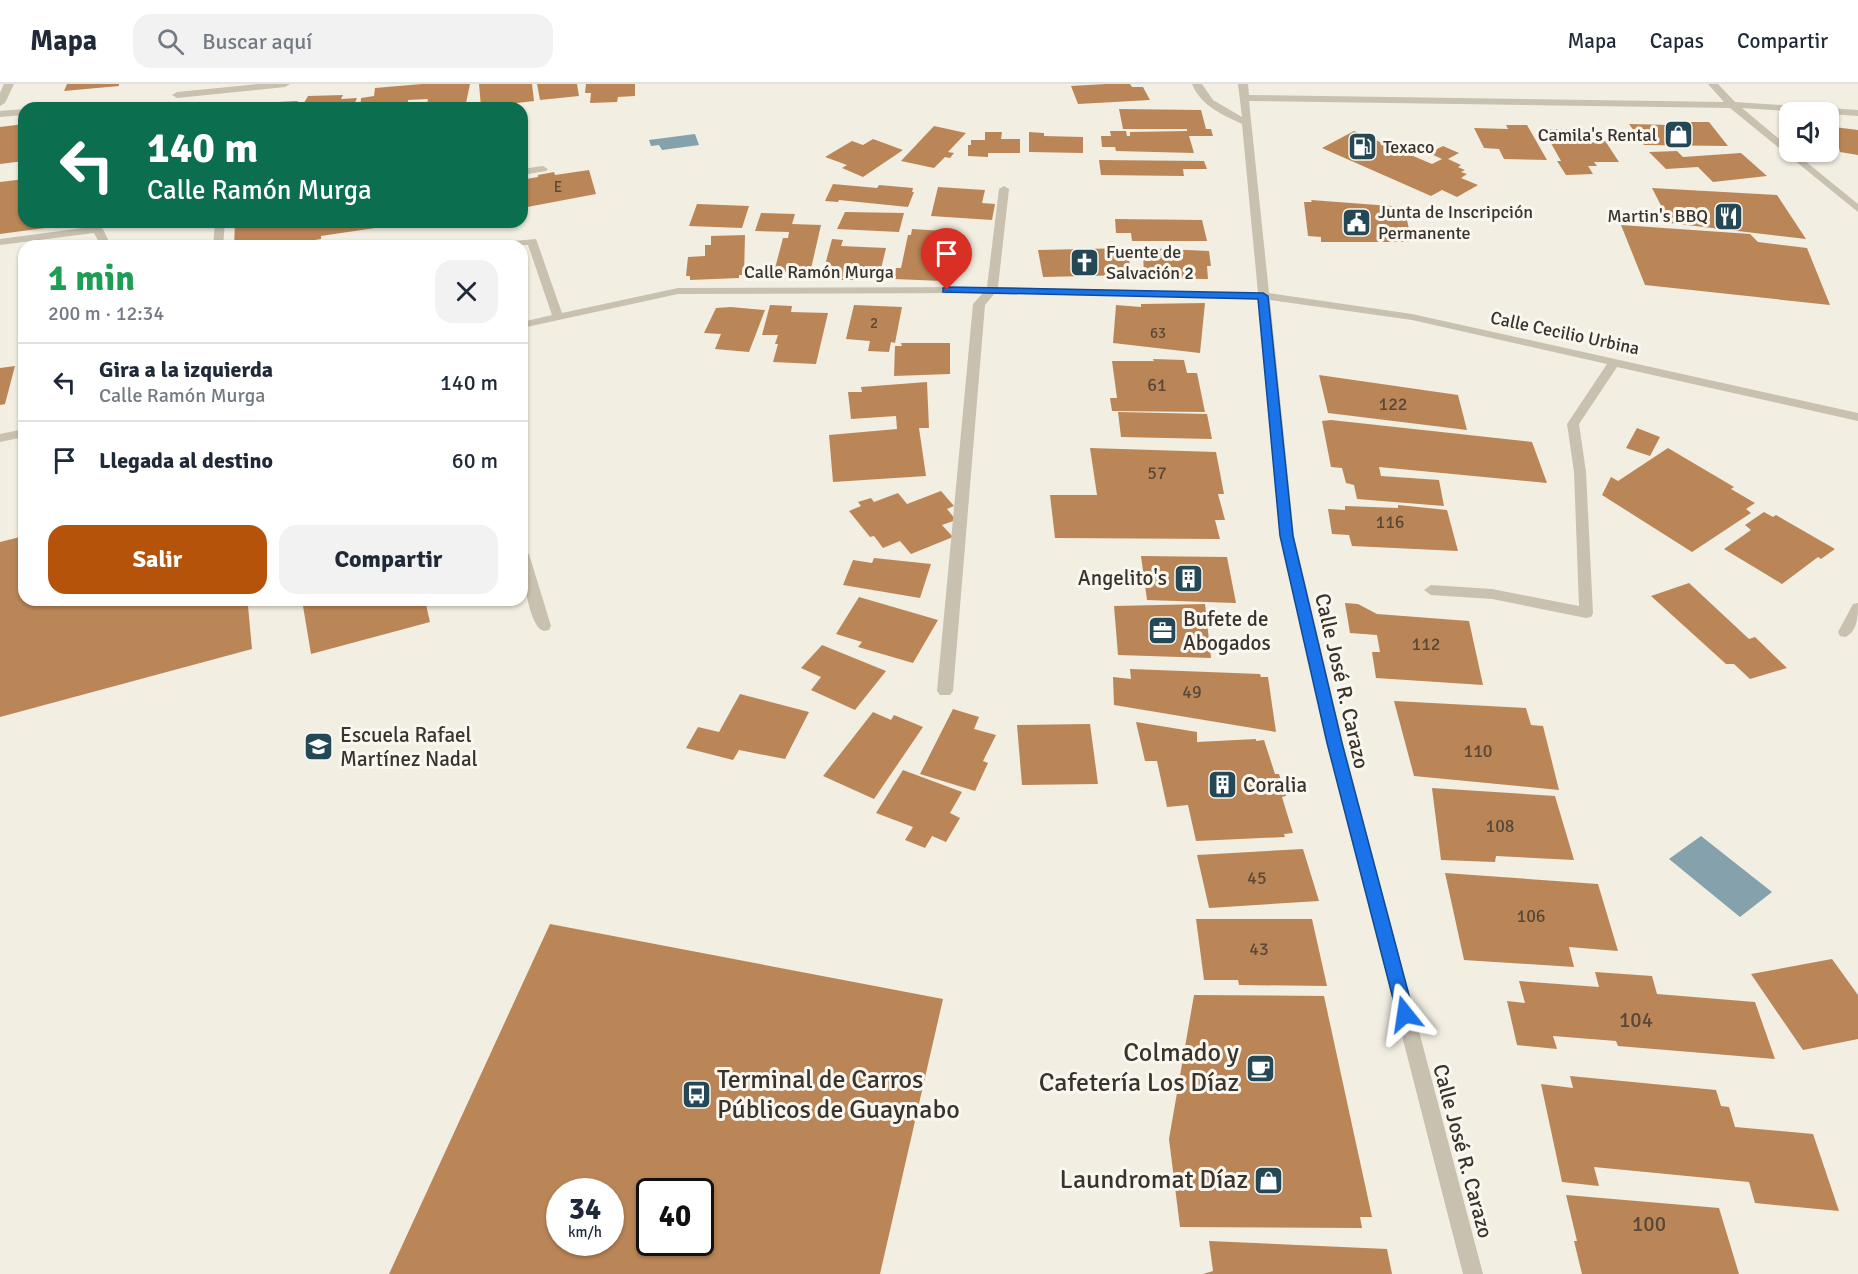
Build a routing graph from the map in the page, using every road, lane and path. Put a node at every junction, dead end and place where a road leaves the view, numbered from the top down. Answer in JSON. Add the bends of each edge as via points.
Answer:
{"nodes":[{"id":1,"x":9,"y":84,"type":"edge"},
{"id":2,"x":285,"y":84,"type":"edge"},
{"id":3,"x":1197,"y":84,"type":"edge"},
{"id":4,"x":1713,"y":84,"type":"edge"},
{"id":5,"x":1243,"y":91,"type":"edge"},
{"id":6,"x":177,"y":95,"type":"dead end"},
{"id":7,"x":0,"y":103,"type":"edge"},
{"id":8,"x":1732,"y":105,"type":"junction"},
{"id":9,"x":18,"y":112,"type":"edge"},
{"id":10,"x":1858,"y":113,"type":"edge"},
{"id":11,"x":0,"y":114,"type":"edge"},
{"id":12,"x":1245,"y":122,"type":"junction"},
{"id":13,"x":543,"y":169,"type":"dead end"},
{"id":14,"x":528,"y":171,"type":"edge"},
{"id":15,"x":1004,"y":189,"type":"dead end"},
{"id":16,"x":1858,"y":209,"type":"edge"},
{"id":17,"x":103,"y":240,"type":"edge"},
{"id":18,"x":528,"y":241,"type":"edge"},
{"id":19,"x":0,"y":242,"type":"edge"},
{"id":20,"x":992,"y":290,"type":"junction"},
{"id":21,"x":1263,"y":296,"type":"junction"},
{"id":22,"x":558,"y":317,"type":"junction"},
{"id":23,"x":528,"y":324,"type":"edge"},
{"id":24,"x":1614,"y":362,"type":"junction"},
{"id":25,"x":1858,"y":417,"type":"edge"},
{"id":26,"x":18,"y":435,"type":"edge"},
{"id":27,"x":0,"y":438,"type":"edge"},
{"id":28,"x":528,"y":574,"type":"edge"},
{"id":29,"x":1431,"y":590,"type":"dead end"},
{"id":30,"x":1858,"y":608,"type":"edge"},
{"id":31,"x":544,"y":626,"type":"dead end"},
{"id":32,"x":1845,"y":632,"type":"dead end"},
{"id":33,"x":945,"y":691,"type":"dead end"},
{"id":34,"x":1473,"y":1274,"type":"edge"}],
"edges":[{"from":1,"to":7,"type":"street"},
{"from":2,"to":6,"type":"street"},
{"from":3,"to":12,"type":"street","via":[[1210,101]]},
{"from":4,"to":8,"type":"street"},
{"from":5,"to":8,"type":"street"},
{"from":5,"to":12,"type":"street","name":"Calle José R. Carazo"},
{"from":8,"to":10,"type":"street"},
{"from":8,"to":16,"type":"street"},
{"from":9,"to":11,"type":"street"},
{"from":12,"to":21,"type":"street","name":"Calle José R. Carazo"},
{"from":13,"to":14,"type":"street"},
{"from":15,"to":20,"type":"street"},
{"from":17,"to":19,"type":"street","via":[[98,229]]},
{"from":18,"to":22,"type":"street","via":[[532,241]]},
{"from":20,"to":21,"type":"street","name":"Calle Ramón Murga"},
{"from":20,"to":22,"type":"street","name":"Calle Ramón Murga","via":[[678,291]]},
{"from":20,"to":33,"type":"street","via":[[979,304]]},
{"from":21,"to":24,"type":"street","name":"Calle Cecilio Urbina","via":[[1412,317]]},
{"from":21,"to":34,"type":"street","name":"Calle José R. Carazo","via":[[1287,536],[1335,743]]},
{"from":22,"to":23,"type":"street","name":"Calle Ramón Murga"},
{"from":24,"to":25,"type":"street","name":"Calle Cecilio Urbina"},
{"from":24,"to":29,"type":"street","via":[[1573,424],[1580,472],[1586,613],[1492,594]]},
{"from":26,"to":27,"type":"street"},
{"from":28,"to":31,"type":"street"},
{"from":30,"to":32,"type":"street"}]}
